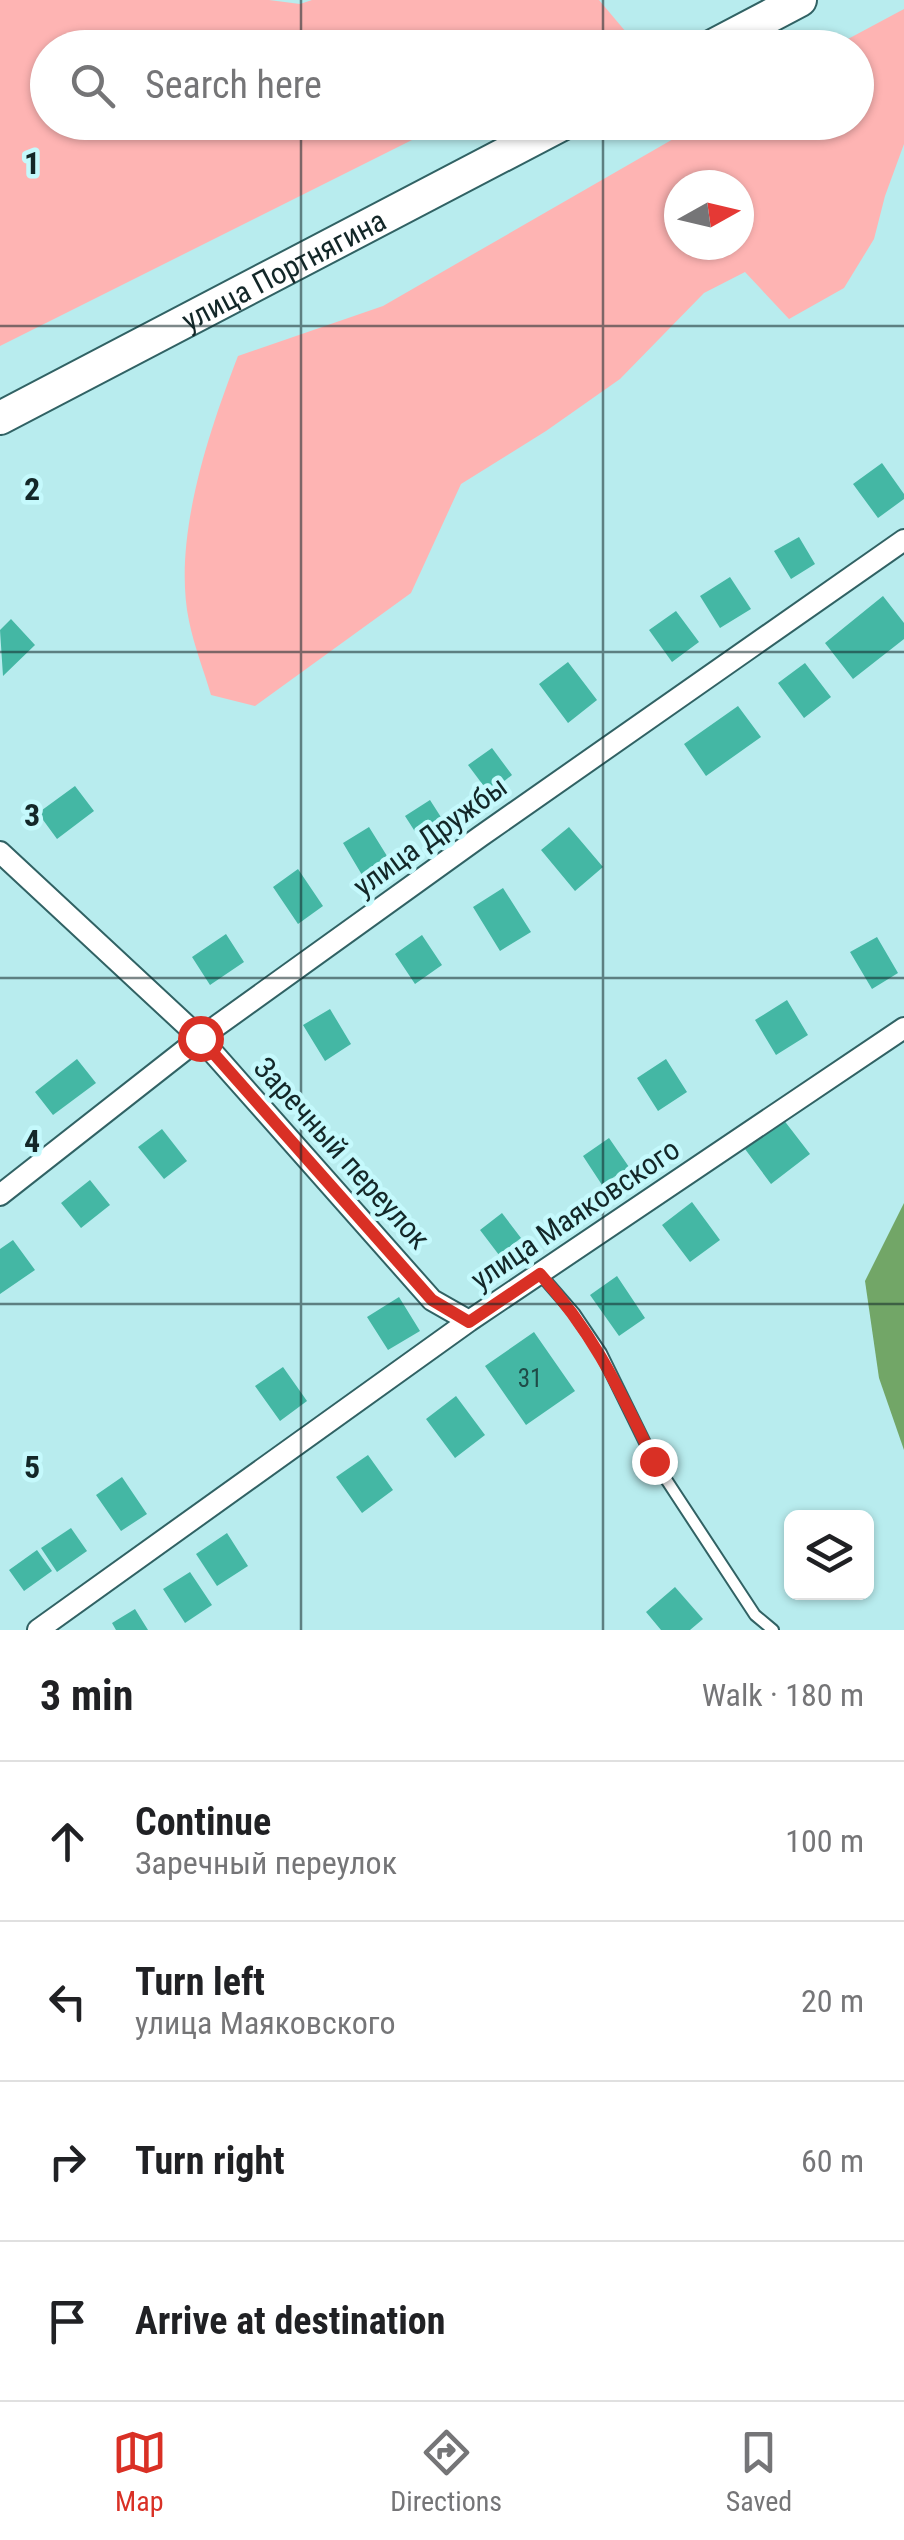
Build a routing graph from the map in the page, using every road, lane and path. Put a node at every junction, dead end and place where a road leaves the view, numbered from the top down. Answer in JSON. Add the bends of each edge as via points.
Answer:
{"nodes":[{"id":1,"x":800,"y":0,"type":"edge"},
{"id":2,"x":743,"y":30,"type":"edge"},
{"id":3,"x":532,"y":140,"type":"edge"},
{"id":4,"x":0,"y":418,"type":"edge"},
{"id":5,"x":904,"y":540,"type":"edge"},
{"id":6,"x":0,"y":852,"type":"edge"},
{"id":7,"x":904,"y":1028,"type":"edge"},
{"id":8,"x":200,"y":1038,"type":"junction"},
{"id":9,"x":0,"y":1195,"type":"edge"},
{"id":10,"x":540,"y":1274,"type":"junction"},
{"id":11,"x":469,"y":1322,"type":"junction"},
{"id":12,"x":38,"y":1630,"type":"edge"},
{"id":13,"x":773,"y":1630,"type":"edge"}],
"edges":[{"from":1,"to":2,"type":"main road"},
{"from":3,"to":4,"type":"main road","name":"улица Портнягина"},
{"from":5,"to":8,"type":"street","name":"улица Дружбы"},
{"from":6,"to":8,"type":"street","name":"Заречный переулок"},
{"from":7,"to":10,"type":"street","name":"улица Маяковского"},
{"from":8,"to":9,"type":"street","name":"улица Дружбы"},
{"from":8,"to":11,"type":"street","name":"Заречный переулок","via":[[432,1300]]},
{"from":10,"to":11,"type":"street","name":"улица Маяковского"},
{"from":10,"to":13,"type":"lane","via":[[574,1312],[654,1461],[755,1615]]},
{"from":11,"to":12,"type":"street","name":"улица Маяковского"}]}
